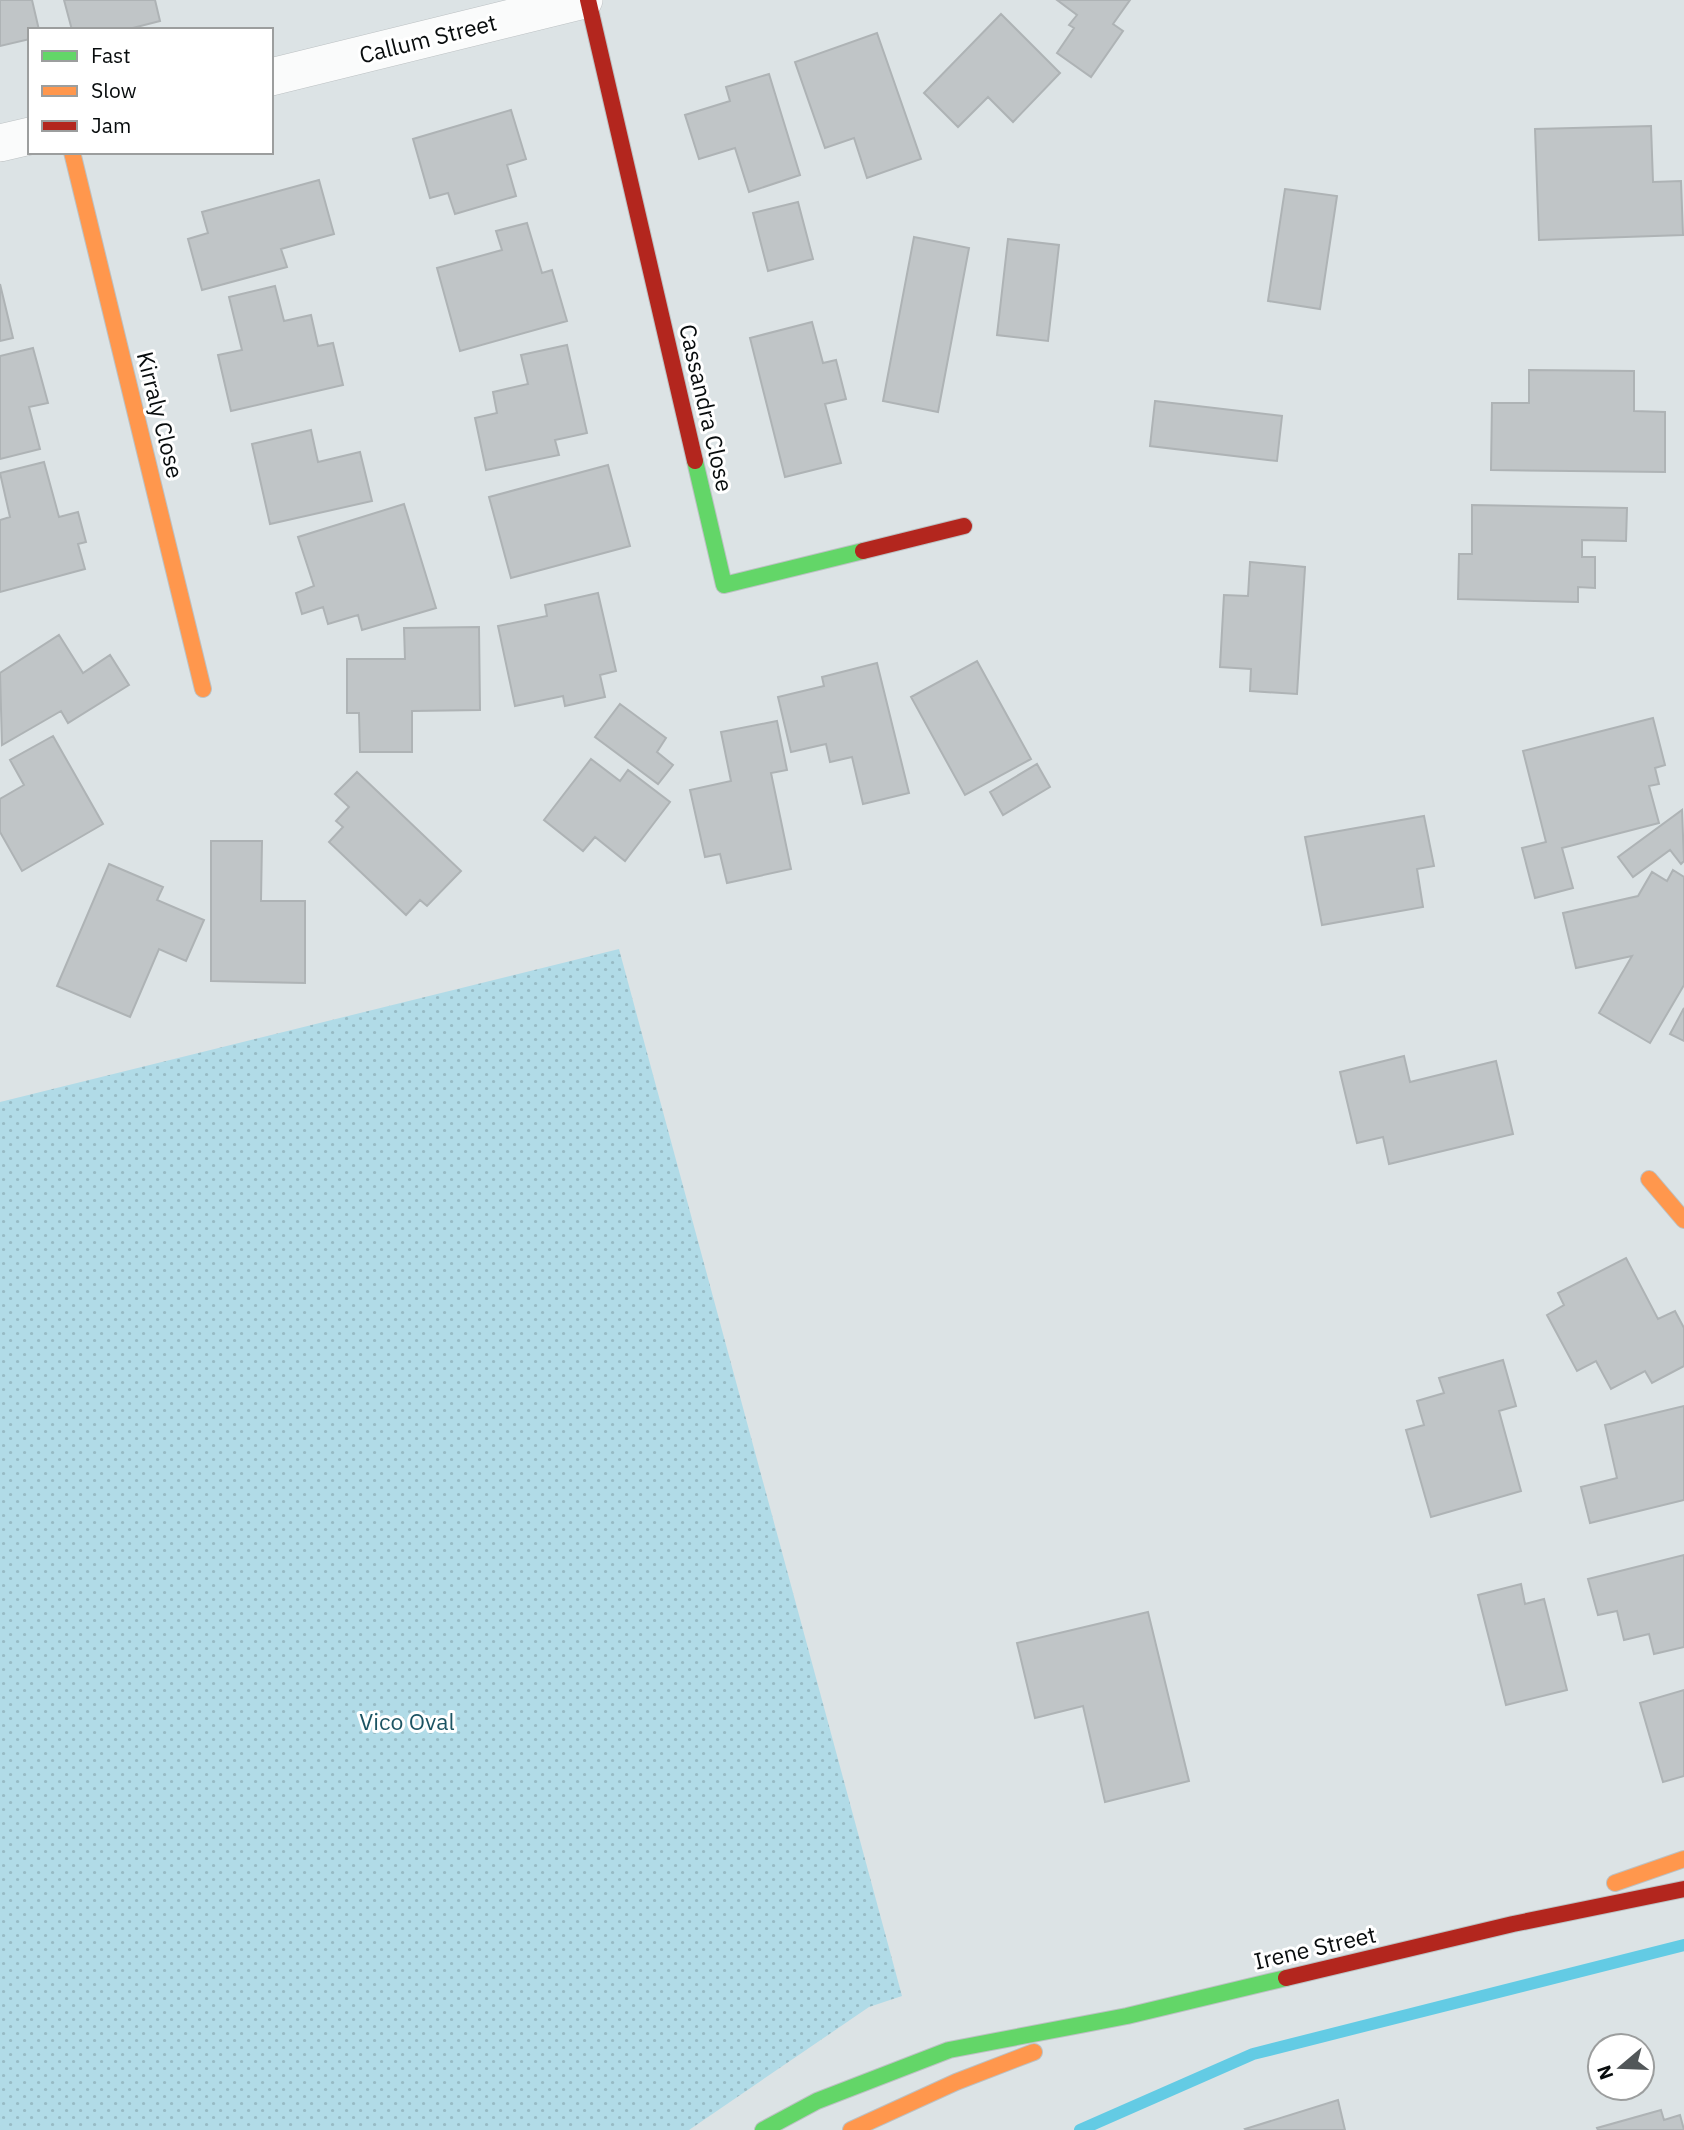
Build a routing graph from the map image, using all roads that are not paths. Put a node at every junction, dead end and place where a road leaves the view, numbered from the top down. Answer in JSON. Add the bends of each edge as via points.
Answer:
{"nodes":[{"id":1,"x":586,"y":0,"type":"edge"},
{"id":2,"x":273,"y":77,"type":"edge"},
{"id":3,"x":28,"y":136,"type":"edge"},
{"id":4,"x":0,"y":143,"type":"edge"},
{"id":5,"x":72,"y":154,"type":"edge"},
{"id":6,"x":964,"y":526,"type":"dead end"},
{"id":7,"x":203,"y":689,"type":"dead end"},
{"id":8,"x":1649,"y":1179,"type":"dead end"},
{"id":9,"x":1684,"y":1220,"type":"edge"},
{"id":10,"x":1684,"y":1859,"type":"edge"},
{"id":11,"x":1684,"y":1889,"type":"edge"},
{"id":12,"x":1513,"y":1924,"type":"junction"},
{"id":13,"x":1127,"y":2016,"type":"junction"},
{"id":14,"x":763,"y":2130,"type":"edge"},
{"id":15,"x":851,"y":2130,"type":"edge"}],
"edges":[{"from":1,"to":2,"type":"street","name":"Callum Street"},
{"from":1,"to":6,"type":"street","name":"Cassandra Close","via":[[724,585]]},
{"from":3,"to":4,"type":"street"},
{"from":5,"to":7,"type":"street","name":"Kirraly Close"},
{"from":8,"to":9,"type":"street"},
{"from":10,"to":12,"type":"street","name":"Irene Street"},
{"from":11,"to":12,"type":"street","name":"Irene Street"},
{"from":12,"to":13,"type":"street","name":"Irene Street"},
{"from":13,"to":14,"type":"street","name":"Irene Street","via":[[949,2050],[830,2096]]},
{"from":13,"to":15,"type":"street","name":"Irene Street","via":[[956,2082]]}]}
